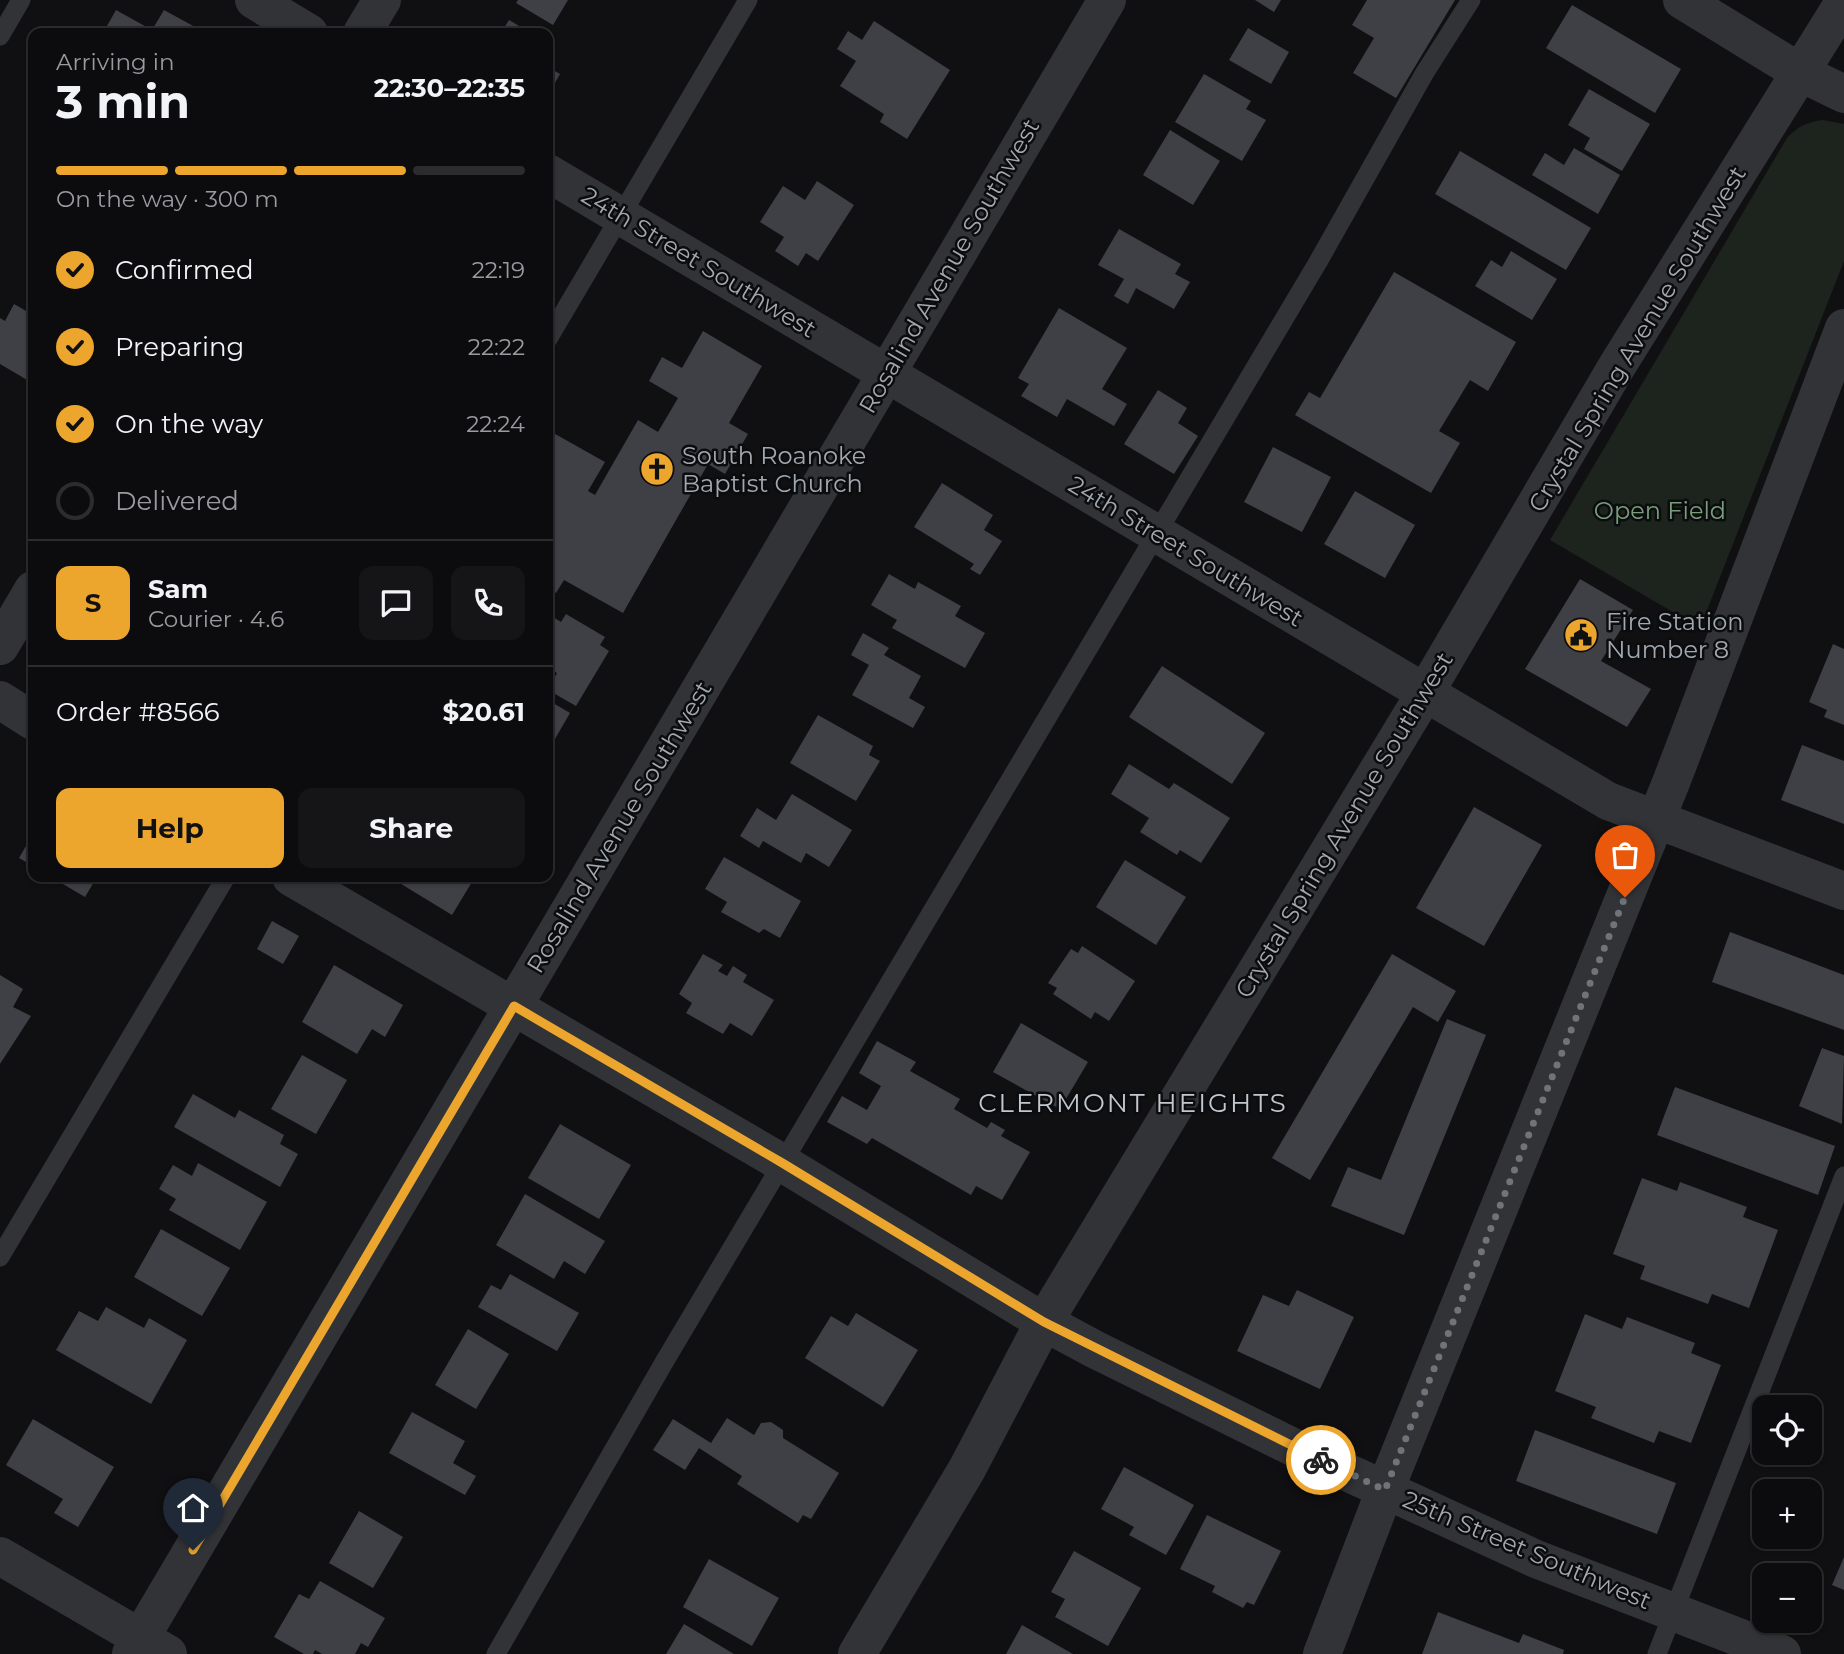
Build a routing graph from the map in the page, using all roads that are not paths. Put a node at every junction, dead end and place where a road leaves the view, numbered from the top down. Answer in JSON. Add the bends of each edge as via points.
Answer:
{"nodes":[{"id":1,"x":21,"y":0,"type":"edge"},
{"id":2,"x":254,"y":0,"type":"edge"},
{"id":3,"x":382,"y":0,"type":"edge"},
{"id":4,"x":748,"y":0,"type":"edge"},
{"id":5,"x":1107,"y":0,"type":"edge"},
{"id":6,"x":1471,"y":0,"type":"edge"},
{"id":7,"x":1682,"y":0,"type":"edge"},
{"id":8,"x":1844,"y":2,"type":"edge"},
{"id":9,"x":301,"y":28,"type":"edge"},
{"id":10,"x":365,"y":28,"type":"edge"},
{"id":11,"x":0,"y":36,"type":"edge"},
{"id":12,"x":1801,"y":73,"type":"junction"},
{"id":13,"x":1844,"y":94,"type":"edge"},
{"id":14,"x":553,"y":176,"type":"edge"},
{"id":15,"x":620,"y":215,"type":"junction"},
{"id":16,"x":1844,"y":328,"type":"edge"},
{"id":17,"x":553,"y":331,"type":"edge"},
{"id":18,"x":886,"y":374,"type":"junction"},
{"id":19,"x":1156,"y":533,"type":"junction"},
{"id":20,"x":28,"y":598,"type":"edge"},
{"id":21,"x":0,"y":646,"type":"edge"},
{"id":22,"x":1425,"y":692,"type":"junction"},
{"id":23,"x":0,"y":701,"type":"edge"},
{"id":24,"x":28,"y":718,"type":"edge"},
{"id":25,"x":1657,"y":820,"type":"junction"},
{"id":26,"x":223,"y":882,"type":"edge"},
{"id":27,"x":300,"y":882,"type":"edge"},
{"id":28,"x":1844,"y":891,"type":"edge"},
{"id":29,"x":514,"y":1006,"type":"junction"},
{"id":30,"x":784,"y":1164,"type":"junction"},
{"id":31,"x":1844,"y":1176,"type":"edge"},
{"id":32,"x":0,"y":1257,"type":"edge"},
{"id":33,"x":1044,"y":1322,"type":"junction"},
{"id":34,"x":1385,"y":1490,"type":"junction"},
{"id":35,"x":0,"y":1556,"type":"edge"},
{"id":36,"x":1674,"y":1612,"type":"junction"},
{"id":37,"x":147,"y":1648,"type":"edge"},
{"id":38,"x":496,"y":1654,"type":"edge"},
{"id":39,"x":856,"y":1654,"type":"edge"},
{"id":40,"x":1322,"y":1654,"type":"edge"},
{"id":41,"x":1657,"y":1654,"type":"edge"},
{"id":42,"x":1782,"y":1654,"type":"edge"}],
"edges":[{"from":1,"to":11,"type":"lane"},
{"from":2,"to":9,"type":"street"},
{"from":3,"to":10,"type":"street"},
{"from":4,"to":15,"type":"lane"},
{"from":5,"to":18,"type":"street","name":"Rosalind Avenue Southwest"},
{"from":6,"to":19,"type":"lane"},
{"from":7,"to":12,"type":"street"},
{"from":8,"to":12,"type":"street","name":"Crystal Spring Avenue Southwest"},
{"from":12,"to":13,"type":"street"},
{"from":12,"to":22,"type":"street","name":"Crystal Spring Avenue Southwest","via":[[1617,366]]},
{"from":14,"to":15,"type":"street","name":"24th Street Southwest"},
{"from":15,"to":17,"type":"lane"},
{"from":15,"to":18,"type":"street","name":"24th Street Southwest"},
{"from":16,"to":25,"type":"street"},
{"from":18,"to":19,"type":"street","name":"24th Street Southwest"},
{"from":18,"to":29,"type":"street","name":"Rosalind Avenue Southwest"},
{"from":19,"to":22,"type":"street","name":"24th Street Southwest"},
{"from":19,"to":30,"type":"lane"},
{"from":20,"to":21,"type":"street"},
{"from":22,"to":25,"type":"street","name":"24th Street Southwest","via":[[1608,801]]},
{"from":22,"to":33,"type":"street","name":"Crystal Spring Avenue Southwest"},
{"from":23,"to":24,"type":"street"},
{"from":25,"to":28,"type":"street","name":"24th Street Southwest"},
{"from":25,"to":34,"type":"street"},
{"from":26,"to":32,"type":"lane"},
{"from":27,"to":29,"type":"street","name":"25th Street Southwest"},
{"from":29,"to":30,"type":"street","name":"25th Street Southwest"},
{"from":29,"to":37,"type":"street","name":"Rosalind Avenue Southwest"},
{"from":30,"to":33,"type":"street","name":"25th Street Southwest"},
{"from":30,"to":38,"type":"lane"},
{"from":31,"to":36,"type":"lane"},
{"from":33,"to":34,"type":"street","name":"25th Street Southwest"},
{"from":33,"to":39,"type":"street","name":"Crystal Spring Avenue Southwest","via":[[967,1469]]},
{"from":34,"to":36,"type":"street","name":"25th Street Southwest","via":[[1536,1559]]},
{"from":34,"to":40,"type":"street"},
{"from":35,"to":37,"type":"street"},
{"from":36,"to":41,"type":"lane"},
{"from":36,"to":42,"type":"street","name":"25th Street Southwest"}]}
